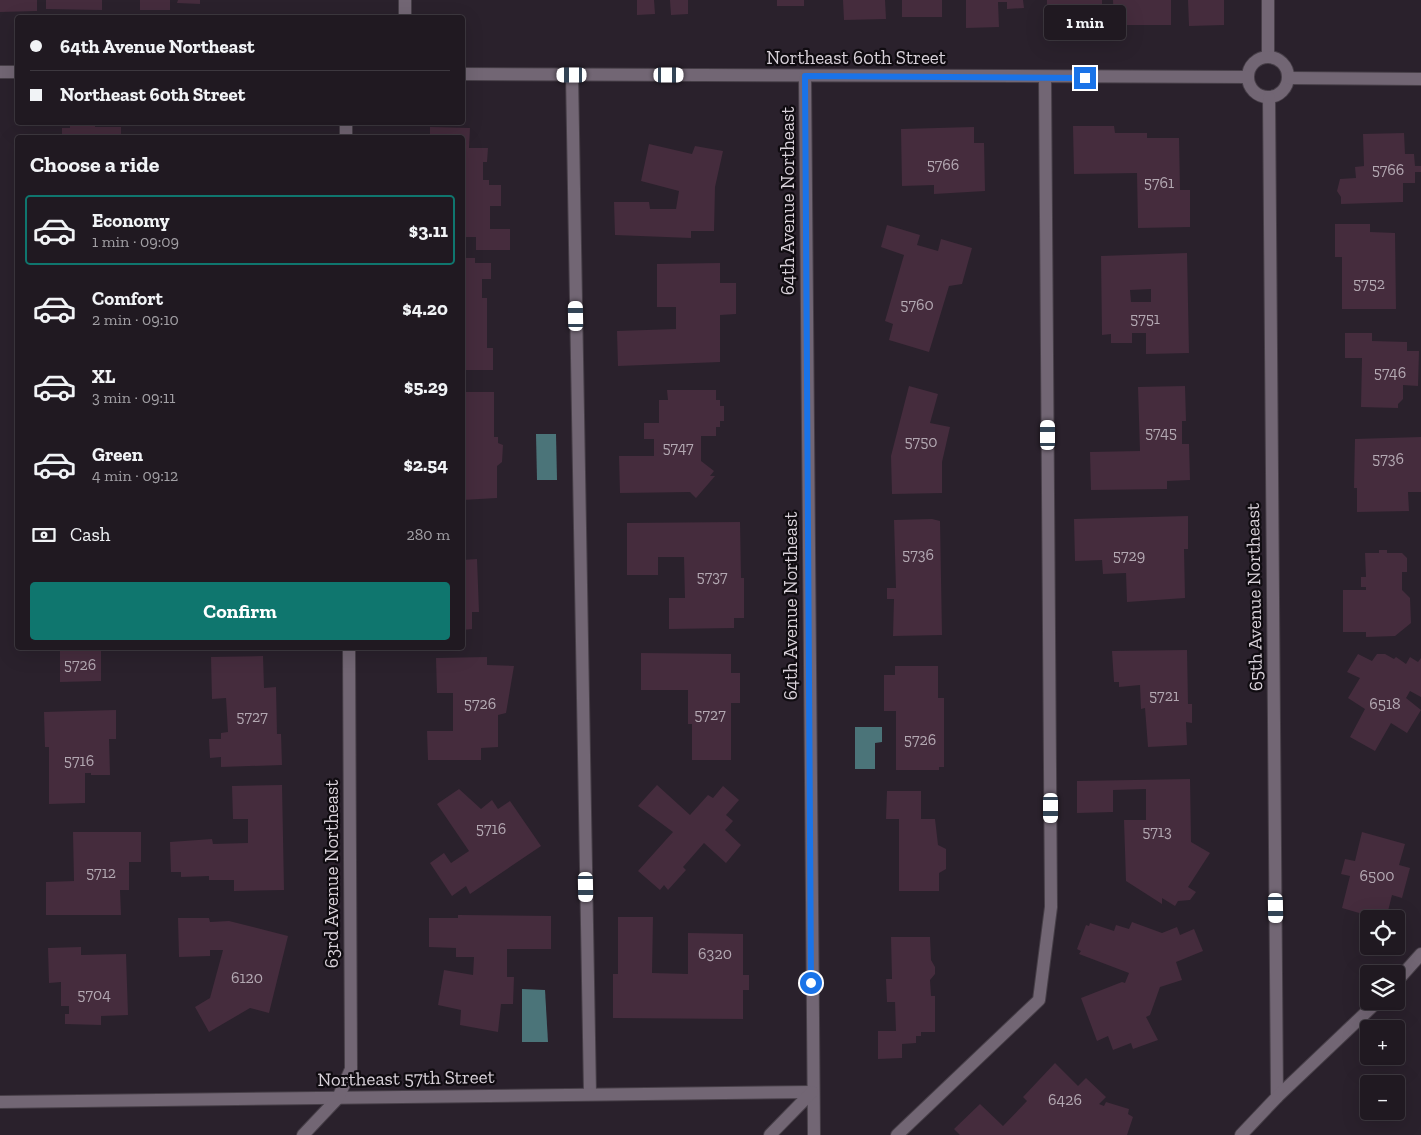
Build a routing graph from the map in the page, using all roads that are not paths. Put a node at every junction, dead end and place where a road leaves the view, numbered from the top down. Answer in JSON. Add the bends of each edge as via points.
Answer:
{"nodes":[{"id":1,"x":405,"y":0,"type":"edge"},
{"id":2,"x":1268,"y":0,"type":"edge"},
{"id":3,"x":405,"y":15,"type":"edge"},
{"id":4,"x":1268,"y":57,"type":"junction"},
{"id":5,"x":0,"y":72,"type":"edge"},
{"id":6,"x":15,"y":72,"type":"edge"},
{"id":7,"x":465,"y":74,"type":"edge"},
{"id":8,"x":572,"y":75,"type":"junction"},
{"id":9,"x":805,"y":76,"type":"junction"},
{"id":10,"x":1248,"y":77,"type":"junction"},
{"id":11,"x":1046,"y":78,"type":"junction"},
{"id":12,"x":1289,"y":78,"type":"junction"},
{"id":13,"x":1421,"y":79,"type":"edge"},
{"id":14,"x":1269,"y":98,"type":"junction"},
{"id":15,"x":349,"y":650,"type":"edge"},
{"id":16,"x":1421,"y":954,"type":"edge"},
{"id":17,"x":1405,"y":972,"type":"edge"},
{"id":18,"x":1369,"y":1010,"type":"edge"},
{"id":19,"x":812,"y":1092,"type":"junction"},
{"id":20,"x":590,"y":1094,"type":"junction"},
{"id":21,"x":1278,"y":1097,"type":"junction"},
{"id":22,"x":338,"y":1098,"type":"junction"},
{"id":23,"x":0,"y":1102,"type":"edge"},
{"id":24,"x":303,"y":1135,"type":"edge"},
{"id":25,"x":770,"y":1135,"type":"edge"},
{"id":26,"x":814,"y":1135,"type":"edge"},
{"id":27,"x":897,"y":1135,"type":"edge"},
{"id":28,"x":1241,"y":1135,"type":"edge"}],
"edges":[{"from":1,"to":3,"type":"street"},
{"from":2,"to":4,"type":"street"},
{"from":4,"to":10,"type":"street","via":[[1254,63]]},
{"from":4,"to":12,"type":"street","via":[[1284,65]]},
{"from":5,"to":6,"type":"street"},
{"from":7,"to":8,"type":"street","name":"Northeast 60th Street"},
{"from":8,"to":9,"type":"street","name":"Northeast 60th Street"},
{"from":8,"to":20,"type":"street"},
{"from":9,"to":11,"type":"street","name":"Northeast 60th Street"},
{"from":9,"to":19,"type":"street","name":"64th Avenue Northeast"},
{"from":10,"to":11,"type":"street","name":"Northeast 60th Street"},
{"from":10,"to":14,"type":"street","via":[[1251,88]]},
{"from":11,"to":27,"type":"street","via":[[1051,906],[1039,1000]]},
{"from":12,"to":13,"type":"street"},
{"from":12,"to":14,"type":"street","via":[[1284,91]]},
{"from":14,"to":21,"type":"street","name":"65th Avenue Northeast"},
{"from":15,"to":22,"type":"street","name":"63rd Avenue Northeast","via":[[351,1069]]},
{"from":16,"to":17,"type":"street"},
{"from":18,"to":21,"type":"street"},
{"from":19,"to":20,"type":"street","name":"Northeast 57th Street"},
{"from":19,"to":25,"type":"street"},
{"from":19,"to":26,"type":"street","name":"64th Avenue Northeast"},
{"from":20,"to":22,"type":"street","name":"Northeast 57th Street"},
{"from":21,"to":28,"type":"street"},
{"from":22,"to":23,"type":"street","name":"Northeast 57th Street"},
{"from":22,"to":24,"type":"street","name":"63rd Avenue Northeast"}]}
